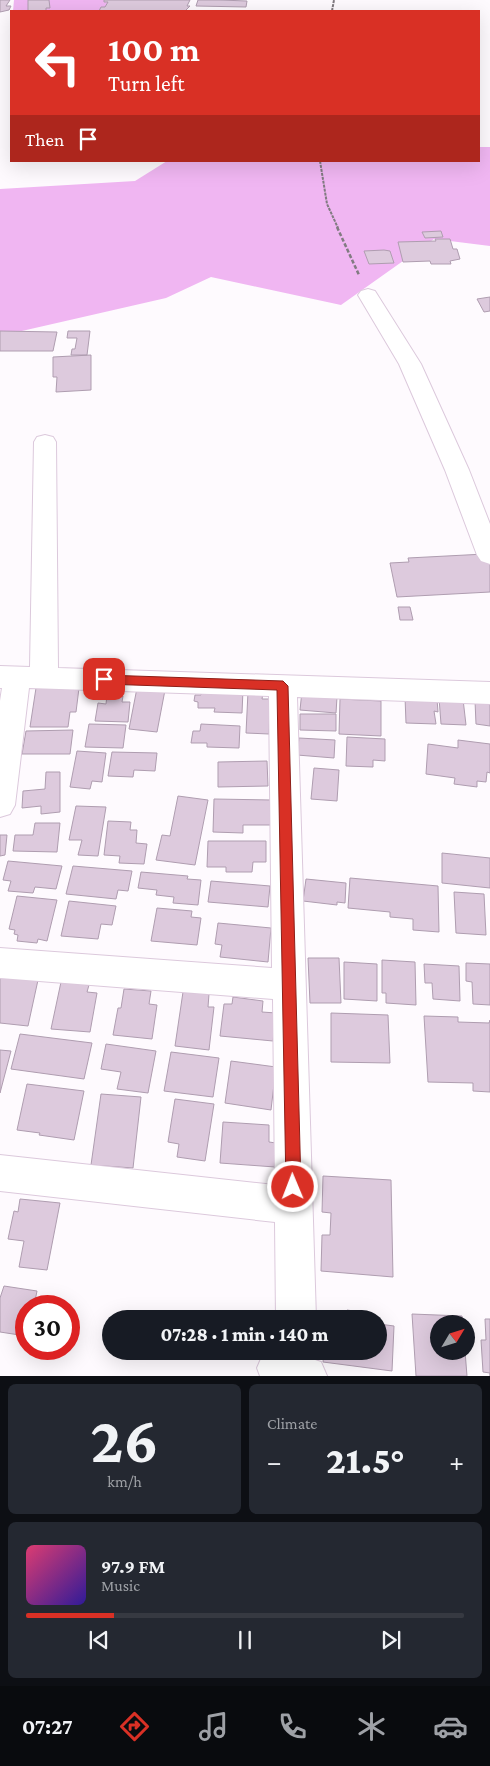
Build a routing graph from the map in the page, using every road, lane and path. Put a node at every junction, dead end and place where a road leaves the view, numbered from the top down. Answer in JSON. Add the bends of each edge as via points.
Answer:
{"nodes":[{"id":1,"x":320,"y":162,"type":"edge"},
{"id":2,"x":368,"y":295,"type":"joint"},
{"id":3,"x":44,"y":442,"type":"dead end"},
{"id":4,"x":490,"y":555,"type":"edge"},
{"id":5,"x":21,"y":677,"type":"edge"},
{"id":6,"x":283,"y":686,"type":"junction"},
{"id":7,"x":490,"y":693,"type":"edge"},
{"id":8,"x":0,"y":804,"type":"edge"},
{"id":9,"x":0,"y":962,"type":"edge"},
{"id":10,"x":289,"y":985,"type":"junction"},
{"id":11,"x":0,"y":1173,"type":"edge"},
{"id":12,"x":294,"y":1206,"type":"junction"},
{"id":13,"x":296,"y":1310,"type":"edge"}],
"edges":[{"from":1,"to":2,"type":"path","via":[[327,204]]},
{"from":2,"to":4,"type":"street","via":[[410,364]]},
{"from":3,"to":5,"type":"street"},
{"from":5,"to":6,"type":"street"},
{"from":5,"to":8,"type":"street"},
{"from":6,"to":7,"type":"street"},
{"from":6,"to":10,"type":"street"},
{"from":9,"to":10,"type":"street"},
{"from":10,"to":12,"type":"street"},
{"from":11,"to":12,"type":"street"},
{"from":12,"to":13,"type":"street"}]}
